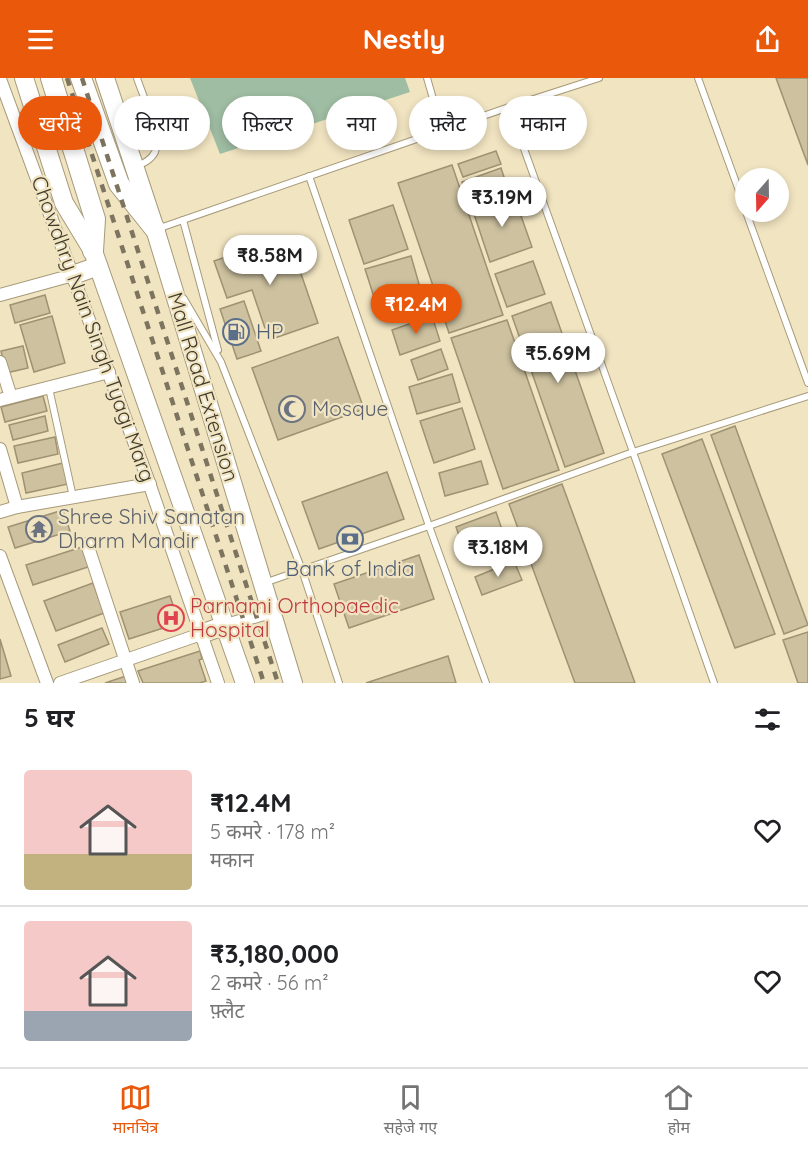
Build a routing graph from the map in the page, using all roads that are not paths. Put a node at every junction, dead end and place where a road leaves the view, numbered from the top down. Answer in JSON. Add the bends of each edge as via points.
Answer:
{"nodes":[{"id":1,"x":24,"y":78,"type":"edge"},
{"id":2,"x":51,"y":78,"type":"edge"},
{"id":3,"x":81,"y":78,"type":"edge"},
{"id":4,"x":105,"y":78,"type":"edge"},
{"id":5,"x":137,"y":78,"type":"edge"},
{"id":6,"x":427,"y":78,"type":"edge"},
{"id":7,"x":599,"y":78,"type":"edge"},
{"id":8,"x":698,"y":78,"type":"edge"},
{"id":9,"x":0,"y":79,"type":"edge"},
{"id":10,"x":432,"y":96,"type":"edge"},
{"id":11,"x":543,"y":96,"type":"edge"},
{"id":12,"x":409,"y":141,"type":"edge"},
{"id":13,"x":524,"y":150,"type":"edge"},
{"id":14,"x":134,"y":167,"type":"junction"},
{"id":15,"x":309,"y":176,"type":"junction"},
{"id":16,"x":735,"y":181,"type":"edge"},
{"id":17,"x":183,"y":220,"type":"junction"},
{"id":18,"x":750,"y":222,"type":"edge"},
{"id":19,"x":155,"y":230,"type":"junction"},
{"id":20,"x":95,"y":259,"type":"junction"},
{"id":21,"x":73,"y":275,"type":"junction"},
{"id":22,"x":169,"y":276,"type":"junction"},
{"id":23,"x":0,"y":296,"type":"edge"},
{"id":24,"x":0,"y":362,"type":"edge"},
{"id":25,"x":221,"y":362,"type":"junction"},
{"id":26,"x":109,"y":372,"type":"junction"},
{"id":27,"x":808,"y":383,"type":"edge"},
{"id":28,"x":49,"y":388,"type":"junction"},
{"id":29,"x":808,"y":396,"type":"edge"},
{"id":30,"x":6,"y":398,"type":"edge"},
{"id":31,"x":0,"y":449,"type":"edge"},
{"id":32,"x":633,"y":452,"type":"junction"},
{"id":33,"x":150,"y":484,"type":"junction"},
{"id":34,"x":73,"y":498,"type":"junction"},
{"id":35,"x":17,"y":507,"type":"junction"},
{"id":36,"x":0,"y":512,"type":"edge"},
{"id":37,"x":429,"y":526,"type":"junction"},
{"id":38,"x":87,"y":544,"type":"dead end"},
{"id":39,"x":0,"y":556,"type":"edge"},
{"id":40,"x":302,"y":570,"type":"junction"},
{"id":41,"x":262,"y":584,"type":"junction"},
{"id":42,"x":272,"y":612,"type":"junction"},
{"id":43,"x":226,"y":625,"type":"junction"},
{"id":44,"x":201,"y":634,"type":"junction"},
{"id":45,"x":125,"y":661,"type":"junction"},
{"id":46,"x":46,"y":683,"type":"edge"},
{"id":47,"x":60,"y":683,"type":"edge"},
{"id":48,"x":133,"y":683,"type":"edge"},
{"id":49,"x":218,"y":683,"type":"edge"},
{"id":50,"x":246,"y":683,"type":"edge"},
{"id":51,"x":293,"y":683,"type":"edge"},
{"id":52,"x":339,"y":683,"type":"edge"},
{"id":53,"x":486,"y":683,"type":"edge"},
{"id":54,"x":714,"y":683,"type":"edge"}],
"edges":[{"from":1,"to":20,"type":"main road","via":[[64,203]]},
{"from":2,"to":20,"type":"main road","via":[[95,219]]},
{"from":3,"to":19,"type":"main road","via":[[119,184]]},
{"from":4,"to":14,"type":"main road","name":"Mall Road Extension"},
{"from":5,"to":14,"type":"lane","via":[[158,140],[148,161]]},
{"from":6,"to":10,"type":"lane"},
{"from":7,"to":11,"type":"lane"},
{"from":8,"to":16,"type":"lane"},
{"from":9,"to":21,"type":"street","name":"Chowdhry Nain Singh Tyagi Marg"},
{"from":12,"to":15,"type":"lane"},
{"from":13,"to":32,"type":"lane"},
{"from":14,"to":19,"type":"main road","name":"Mall Road Extension"},
{"from":15,"to":17,"type":"lane"},
{"from":15,"to":37,"type":"lane"},
{"from":17,"to":19,"type":"lane"},
{"from":17,"to":25,"type":"lane"},
{"from":18,"to":27,"type":"lane"},
{"from":19,"to":22,"type":"main road","name":"Mall Road Extension"},
{"from":20,"to":21,"type":"main road"},
{"from":20,"to":43,"type":"main road"},
{"from":21,"to":23,"type":"street"},
{"from":21,"to":26,"type":"street","name":"Chowdhry Nain Singh Tyagi Marg"},
{"from":22,"to":25,"type":"lane"},
{"from":22,"to":41,"type":"main road","name":"Mall Road Extension"},
{"from":24,"to":30,"type":"street"},
{"from":25,"to":40,"type":"lane"},
{"from":26,"to":28,"type":"street"},
{"from":26,"to":33,"type":"street","name":"Chowdhry Nain Singh Tyagi Marg"},
{"from":28,"to":30,"type":"street"},
{"from":28,"to":34,"type":"lane"},
{"from":29,"to":32,"type":"lane"},
{"from":31,"to":35,"type":"street"},
{"from":32,"to":37,"type":"lane"},
{"from":32,"to":54,"type":"lane"},
{"from":33,"to":34,"type":"street"},
{"from":33,"to":44,"type":"street","name":"Chowdhry Nain Singh Tyagi Marg"},
{"from":34,"to":35,"type":"street"},
{"from":35,"to":36,"type":"street"},
{"from":37,"to":40,"type":"lane"},
{"from":37,"to":53,"type":"lane"},
{"from":38,"to":45,"type":"street"},
{"from":39,"to":46,"type":"street"},
{"from":40,"to":41,"type":"lane"},
{"from":40,"to":52,"type":"lane"},
{"from":41,"to":42,"type":"main road","name":"Mall Road Extension"},
{"from":42,"to":43,"type":"street"},
{"from":42,"to":51,"type":"main road","name":"Mall Road Extension"},
{"from":43,"to":44,"type":"main road"},
{"from":43,"to":50,"type":"main road"},
{"from":44,"to":45,"type":"street"},
{"from":44,"to":49,"type":"street","name":"Chowdhry Nain Singh Tyagi Marg"},
{"from":45,"to":47,"type":"street"},
{"from":45,"to":48,"type":"street"}]}
